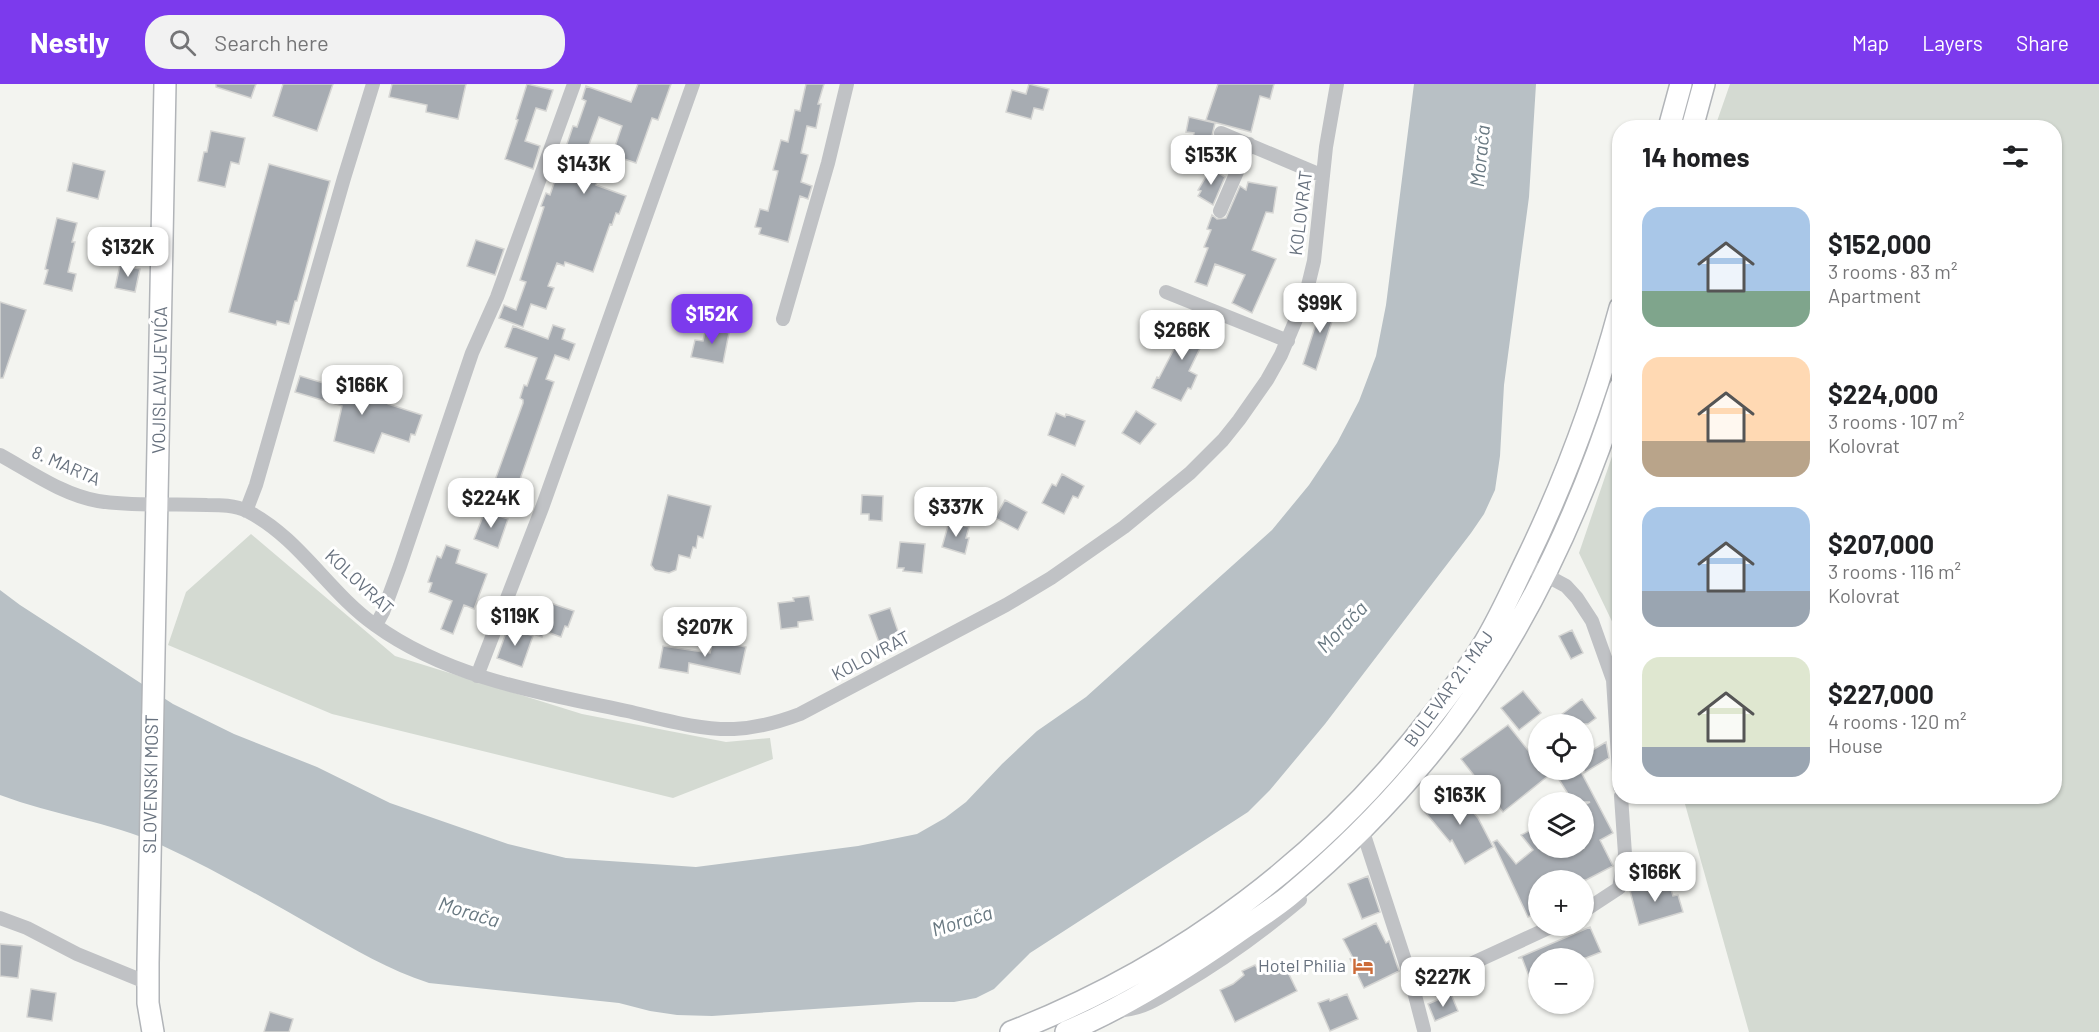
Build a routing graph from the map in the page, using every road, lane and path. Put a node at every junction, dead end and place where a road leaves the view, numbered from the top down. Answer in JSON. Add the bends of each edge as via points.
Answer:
{"nodes":[{"id":1,"x":165,"y":84,"type":"edge"},
{"id":2,"x":374,"y":84,"type":"edge"},
{"id":3,"x":574,"y":84,"type":"edge"},
{"id":4,"x":693,"y":84,"type":"edge"},
{"id":5,"x":847,"y":84,"type":"edge"},
{"id":6,"x":1337,"y":84,"type":"edge"},
{"id":7,"x":1681,"y":84,"type":"edge"},
{"id":8,"x":1704,"y":84,"type":"edge"},
{"id":9,"x":1672,"y":120,"type":"edge"},
{"id":10,"x":1694,"y":120,"type":"edge"},
{"id":11,"x":1221,"y":133,"type":"dead end"},
{"id":12,"x":1249,"y":144,"type":"junction"},
{"id":13,"x":1323,"y":176,"type":"junction"},
{"id":14,"x":1220,"y":211,"type":"dead end"},
{"id":15,"x":1166,"y":292,"type":"dead end"},
{"id":16,"x":783,"y":319,"type":"dead end"},
{"id":17,"x":1612,"y":336,"type":"edge"},
{"id":18,"x":1288,"y":341,"type":"junction"},
{"id":19,"x":1612,"y":408,"type":"edge"},
{"id":20,"x":0,"y":455,"type":"edge"},
{"id":21,"x":157,"y":504,"type":"junction"},
{"id":22,"x":246,"y":511,"type":"junction"},
{"id":23,"x":1534,"y":569,"type":"junction"},
{"id":24,"x":154,"y":605,"type":"joint"},
{"id":25,"x":376,"y":626,"type":"junction"},
{"id":26,"x":477,"y":676,"type":"junction"},
{"id":27,"x":1612,"y":676,"type":"edge"},
{"id":28,"x":1622,"y":804,"type":"edge"},
{"id":29,"x":1363,"y":835,"type":"junction"},
{"id":30,"x":1594,"y":904,"type":"edge"},
{"id":31,"x":0,"y":918,"type":"edge"},
{"id":32,"x":1530,"y":936,"type":"edge"},
{"id":33,"x":148,"y":983,"type":"junction"},
{"id":34,"x":1414,"y":990,"type":"junction"},
{"id":35,"x":1090,"y":1027,"type":"edge"},
{"id":36,"x":1424,"y":1030,"type":"dead end"},
{"id":37,"x":140,"y":1032,"type":"edge"},
{"id":38,"x":153,"y":1032,"type":"edge"},
{"id":39,"x":1011,"y":1032,"type":"edge"},
{"id":40,"x":1066,"y":1032,"type":"edge"}],
"edges":[{"from":1,"to":21,"type":"main road","name":"VOJISLAVLJEVIĆA"},
{"from":2,"to":22,"type":"street"},
{"from":3,"to":25,"type":"street","via":[[497,297],[472,353]]},
{"from":4,"to":26,"type":"street","via":[[542,508]]},
{"from":5,"to":16,"type":"street"},
{"from":6,"to":13,"type":"street","name":"KOLOVRAT"},
{"from":7,"to":9,"type":"main road"},
{"from":8,"to":10,"type":"main road"},
{"from":11,"to":12,"type":"street"},
{"from":12,"to":13,"type":"street"},
{"from":12,"to":14,"type":"street"},
{"from":13,"to":18,"type":"street","name":"KOLOVRAT","via":[[1312,270]]},
{"from":15,"to":18,"type":"street"},
{"from":17,"to":23,"type":"main road","name":"BULEVAR 21. MAJ"},
{"from":18,"to":26,"type":"street","name":"KOLOVRAT","via":[[1261,390],[1222,440],[1190,473],[1124,527],[1006,605],[800,714],[756,727],[716,729]]},
{"from":19,"to":23,"type":"main road","name":"BULEVAR 21. MAJ","via":[[1576,503]]},
{"from":20,"to":21,"type":"street","name":"8. MARTA","via":[[81,497],[113,503]]},
{"from":21,"to":22,"type":"street","name":"KOLOVRAT","via":[[224,506]]},
{"from":21,"to":24,"type":"main road","name":"VOJISLAVLJEVIĆA"},
{"from":22,"to":25,"type":"street","name":"KOLOVRAT","via":[[297,547]]},
{"from":23,"to":27,"type":"street","via":[[1566,586],[1577,598],[1592,621]]},
{"from":23,"to":29,"type":"main road","name":"BULEVAR 21. MAJ","via":[[1528,605],[1493,665],[1453,725]]},
{"from":23,"to":39,"type":"main road","name":"BULEVAR 21. MAJ","via":[[1452,690],[1376,784],[1311,849],[1251,899],[1179,949],[1101,992]]},
{"from":24,"to":33,"type":"main road","name":"SLOVENSKI MOST"},
{"from":25,"to":26,"type":"street","name":"KOLOVRAT","via":[[413,649]]},
{"from":28,"to":30,"type":"street","via":[[1625,854],[1619,888]]},
{"from":29,"to":34,"type":"street"},
{"from":29,"to":35,"type":"main road","name":"BULEVAR 21. MAJ","via":[[1270,910]]},
{"from":31,"to":33,"type":"street"},
{"from":32,"to":34,"type":"street"},
{"from":33,"to":37,"type":"main road"},
{"from":33,"to":38,"type":"main road"},
{"from":34,"to":36,"type":"street"},
{"from":35,"to":40,"type":"main road","name":"BULEVAR 21. MAJ"}]}
